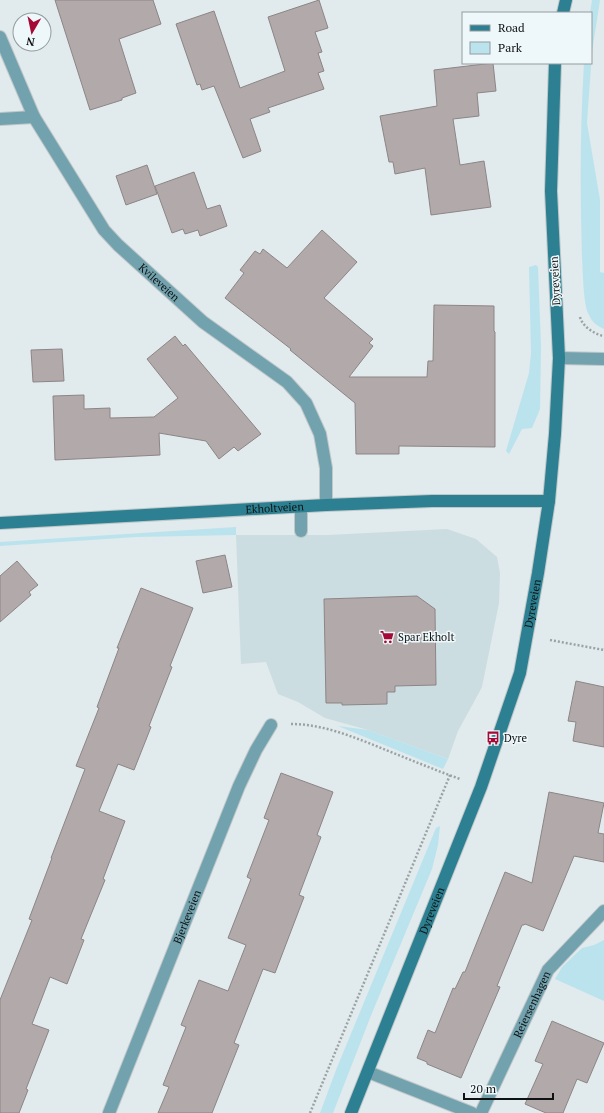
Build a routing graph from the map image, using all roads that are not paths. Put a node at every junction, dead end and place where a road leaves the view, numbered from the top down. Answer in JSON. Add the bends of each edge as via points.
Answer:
{"nodes":[{"id":1,"x":566,"y":0,"type":"edge"},
{"id":2,"x":563,"y":12,"type":"edge"},
{"id":3,"x":0,"y":37,"type":"edge"},
{"id":4,"x":555,"y":64,"type":"edge"},
{"id":5,"x":34,"y":117,"type":"junction"},
{"id":6,"x":0,"y":119,"type":"edge"},
{"id":7,"x":559,"y":358,"type":"junction"},
{"id":8,"x":604,"y":359,"type":"edge"},
{"id":9,"x":549,"y":501,"type":"junction"},
{"id":10,"x":326,"y":505,"type":"junction"},
{"id":11,"x":301,"y":507,"type":"junction"},
{"id":12,"x":0,"y":523,"type":"edge"},
{"id":13,"x":301,"y":531,"type":"dead end"},
{"id":14,"x":271,"y":725,"type":"road end"},
{"id":15,"x":604,"y":911,"type":"edge"},
{"id":16,"x":368,"y":1072,"type":"junction"},
{"id":17,"x":109,"y":1113,"type":"edge"},
{"id":18,"x":351,"y":1113,"type":"edge"},
{"id":19,"x":472,"y":1113,"type":"edge"},
{"id":20,"x":480,"y":1113,"type":"edge"}],
"edges":[{"from":1,"to":2,"type":"main road"},
{"from":3,"to":5,"type":"street","name":"Kvileveien"},
{"from":4,"to":7,"type":"main road","name":"Dyreveien","via":[[551,191]]},
{"from":5,"to":6,"type":"street"},
{"from":5,"to":10,"type":"street","name":"Kvileveien","via":[[104,230],[118,245],[203,322],[286,382],[306,403],[320,434],[326,468]]},
{"from":7,"to":8,"type":"street"},
{"from":7,"to":9,"type":"main road","name":"Dyreveien"},
{"from":9,"to":10,"type":"main road","name":"Ekholtveien","via":[[432,501]]},
{"from":9,"to":16,"type":"main road","name":"Dyreveien","via":[[520,673],[482,787]]},
{"from":10,"to":11,"type":"main road","name":"Ekholtveien"},
{"from":11,"to":12,"type":"main road","name":"Ekholtveien"},
{"from":11,"to":13,"type":"street"},
{"from":14,"to":17,"type":"street","name":"Bjerkeveien","via":[[239,786]]},
{"from":15,"to":20,"type":"street","name":"Reiersenhagen","via":[[548,970]]},
{"from":16,"to":18,"type":"main road","name":"Dyreveien"},
{"from":16,"to":19,"type":"street"}]}
